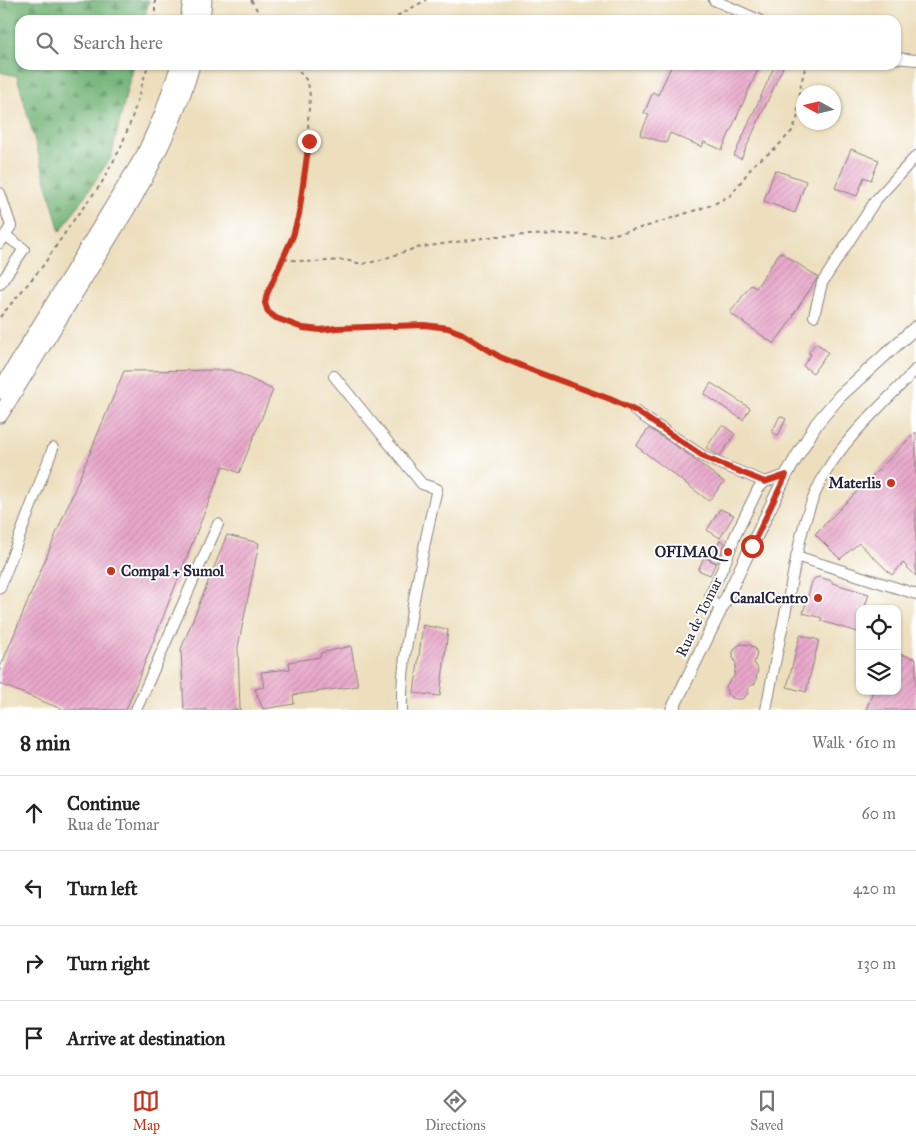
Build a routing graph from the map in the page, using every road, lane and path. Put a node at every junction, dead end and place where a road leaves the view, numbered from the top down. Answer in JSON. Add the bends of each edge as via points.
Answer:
{"nodes":[{"id":1,"x":155,"y":0,"type":"edge"},
{"id":2,"x":191,"y":0,"type":"edge"},
{"id":3,"x":204,"y":0,"type":"edge"},
{"id":4,"x":251,"y":0,"type":"edge"},
{"id":5,"x":426,"y":0,"type":"edge"},
{"id":6,"x":714,"y":0,"type":"edge"},
{"id":7,"x":155,"y":15,"type":"edge"},
{"id":8,"x":189,"y":15,"type":"edge"},
{"id":9,"x":202,"y":15,"type":"edge"},
{"id":10,"x":260,"y":15,"type":"edge"},
{"id":11,"x":399,"y":15,"type":"edge"},
{"id":12,"x":748,"y":15,"type":"edge"},
{"id":13,"x":901,"y":58,"type":"edge"},
{"id":14,"x":916,"y":60,"type":"edge"},
{"id":15,"x":146,"y":70,"type":"edge"},
{"id":16,"x":177,"y":70,"type":"edge"},
{"id":17,"x":190,"y":70,"type":"edge"},
{"id":18,"x":298,"y":70,"type":"edge"},
{"id":19,"x":805,"y":70,"type":"edge"},
{"id":20,"x":916,"y":156,"type":"edge"},
{"id":21,"x":0,"y":193,"type":"edge"},
{"id":22,"x":2,"y":239,"type":"edge"},
{"id":23,"x":284,"y":258,"type":"junction"},
{"id":24,"x":0,"y":284,"type":"edge"},
{"id":25,"x":814,"y":316,"type":"dead end"},
{"id":26,"x":0,"y":317,"type":"edge"},
{"id":27,"x":916,"y":327,"type":"edge"},
{"id":28,"x":916,"y":369,"type":"edge"},
{"id":29,"x":334,"y":376,"type":"dead end"},
{"id":30,"x":0,"y":391,"type":"edge"},
{"id":31,"x":636,"y":411,"type":"joint"},
{"id":32,"x":0,"y":415,"type":"edge"},
{"id":33,"x":53,"y":448,"type":"dead end"},
{"id":34,"x":786,"y":475,"type":"junction"},
{"id":35,"x":765,"y":482,"type":"junction"},
{"id":36,"x":218,"y":524,"type":"dead end"},
{"id":37,"x":796,"y":556,"type":"junction"},
{"id":38,"x":0,"y":588,"type":"edge"},
{"id":39,"x":916,"y":594,"type":"edge"},
{"id":40,"x":722,"y":608,"type":"junction"},
{"id":41,"x":136,"y":710,"type":"edge"},
{"id":42,"x":402,"y":710,"type":"edge"},
{"id":43,"x":672,"y":710,"type":"edge"},
{"id":44,"x":766,"y":710,"type":"edge"}],
"edges":[{"from":1,"to":7,"type":"path"},
{"from":2,"to":8,"type":"highway"},
{"from":3,"to":9,"type":"highway"},
{"from":4,"to":10,"type":"path"},
{"from":5,"to":11,"type":"path"},
{"from":6,"to":12,"type":"street"},
{"from":13,"to":14,"type":"street"},
{"from":15,"to":26,"type":"path","via":[[131,121],[101,184],[42,267]]},
{"from":16,"to":30,"type":"highway","via":[[144,156]]},
{"from":17,"to":32,"type":"highway","via":[[178,109],[151,168]]},
{"from":18,"to":23,"type":"path","via":[[308,82],[309,141],[299,214]]},
{"from":19,"to":23,"type":"path","via":[[797,120],[792,131],[755,163],[731,195],[714,204],[606,236],[496,236],[416,248],[362,264],[345,260],[313,262]]},
{"from":20,"to":25,"type":"street","via":[[875,201],[822,283]]},
{"from":21,"to":22,"type":"street","via":[[11,226]]},
{"from":22,"to":24,"type":"street","via":[[24,249]]},
{"from":23,"to":31,"type":"path","via":[[265,303],[268,312],[276,318],[303,328],[320,330],[424,325],[448,328],[500,357]]},
{"from":27,"to":34,"type":"main road","name":"Rua de Tomar","via":[[828,409]]},
{"from":28,"to":37,"type":"street","via":[[848,441],[827,470],[810,506]]},
{"from":29,"to":42,"type":"street","via":[[422,484],[437,489],[426,531],[408,635]]},
{"from":31,"to":35,"type":"street","via":[[706,458]]},
{"from":33,"to":38,"type":"street"},
{"from":34,"to":35,"type":"street"},
{"from":34,"to":40,"type":"main road","name":"Rua de Tomar"},
{"from":35,"to":40,"type":"street","via":[[754,495],[734,536],[710,595],[712,602]]},
{"from":36,"to":41,"type":"street"},
{"from":37,"to":39,"type":"street"},
{"from":37,"to":44,"type":"street"},
{"from":40,"to":43,"type":"main road","name":"Rua de Tomar"}]}
